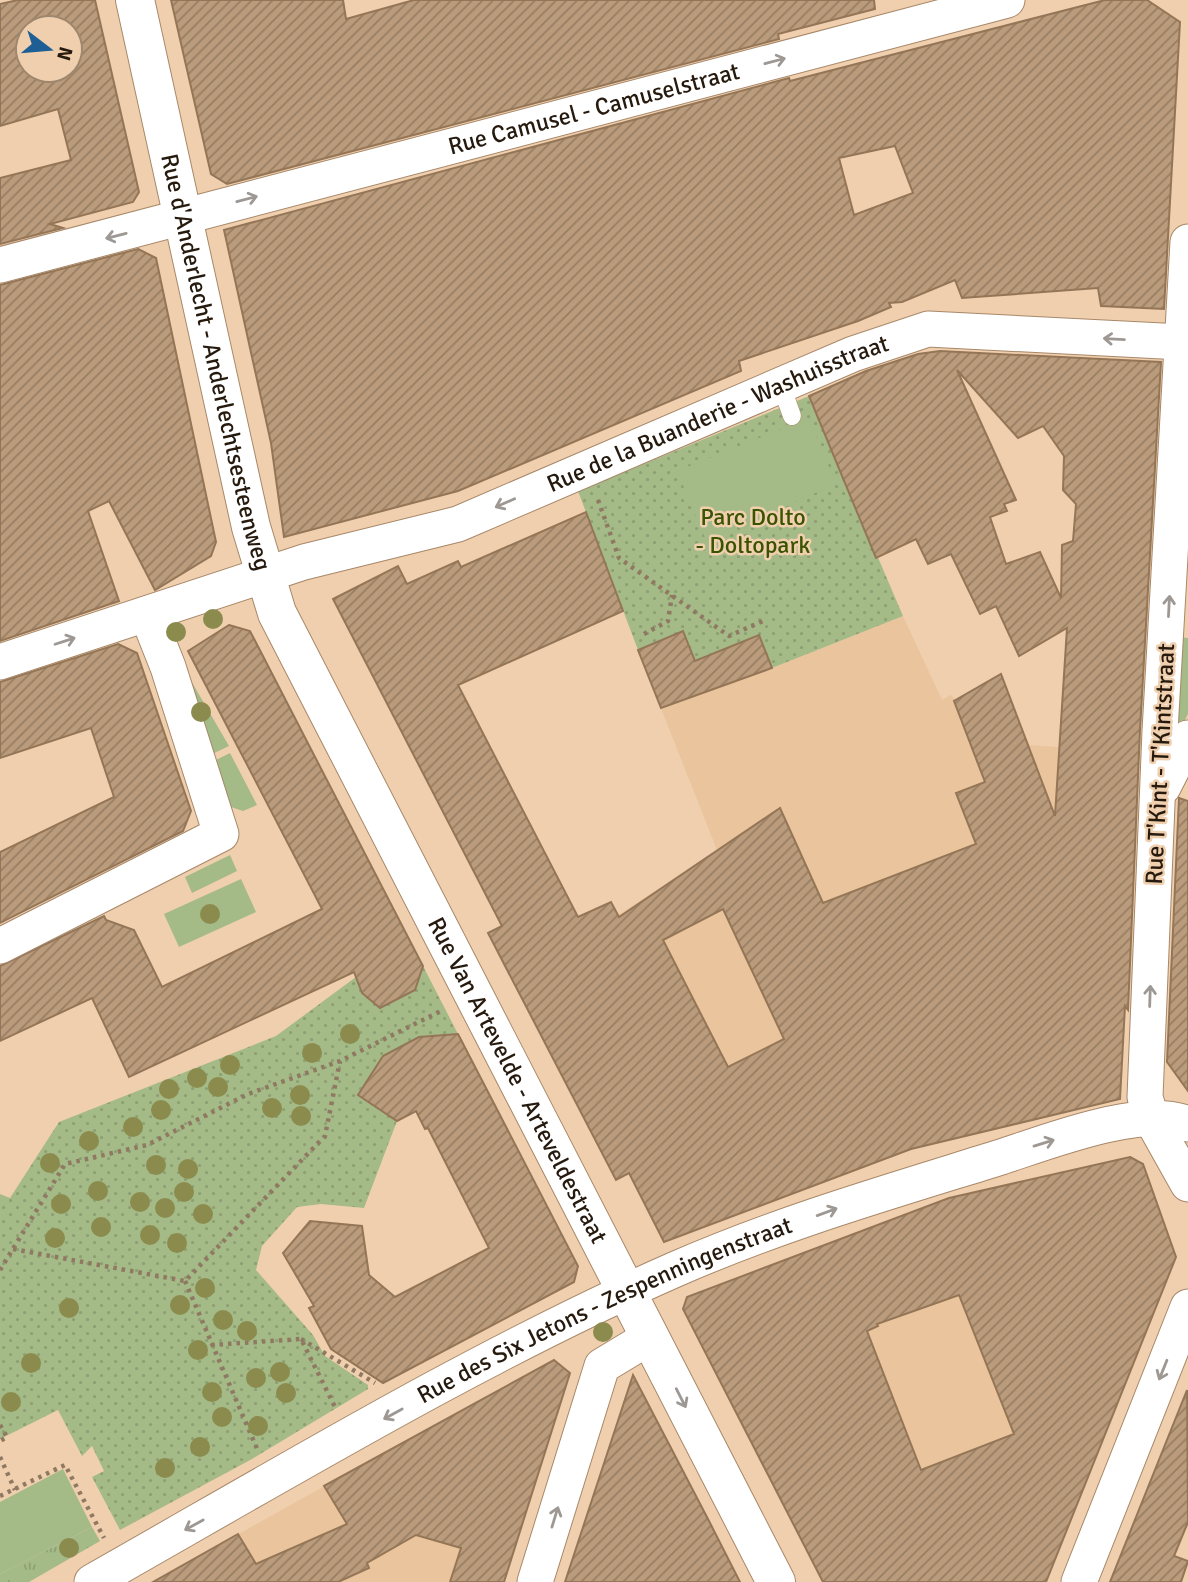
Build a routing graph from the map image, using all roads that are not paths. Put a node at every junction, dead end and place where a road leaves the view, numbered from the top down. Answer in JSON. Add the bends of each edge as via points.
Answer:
{"nodes":[{"id":1,"x":135,"y":0,"type":"edge"},
{"id":2,"x":1007,"y":0,"type":"edge"},
{"id":3,"x":181,"y":218,"type":"junction"},
{"id":4,"x":1188,"y":242,"type":"edge"},
{"id":5,"x":0,"y":265,"type":"edge"},
{"id":6,"x":1182,"y":342,"type":"junction"},
{"id":7,"x":265,"y":574,"type":"junction"},
{"id":8,"x":147,"y":614,"type":"junction"},
{"id":9,"x":0,"y":662,"type":"edge"},
{"id":10,"x":1188,"y":738,"type":"edge"},
{"id":11,"x":1158,"y":796,"type":"junction"},
{"id":12,"x":0,"y":946,"type":"edge"},
{"id":13,"x":1151,"y":1118,"type":"junction"},
{"id":14,"x":1186,"y":1135,"type":"edge"},
{"id":15,"x":1188,"y":1184,"type":"edge"},
{"id":16,"x":627,"y":1292,"type":"junction"},
{"id":17,"x":1188,"y":1307,"type":"edge"},
{"id":18,"x":555,"y":1328,"type":"junction"},
{"id":19,"x":650,"y":1337,"type":"junction"},
{"id":20,"x":602,"y":1366,"type":"junction"},
{"id":21,"x":92,"y":1582,"type":"edge"},
{"id":22,"x":535,"y":1582,"type":"edge"},
{"id":23,"x":776,"y":1582,"type":"edge"},
{"id":24,"x":1079,"y":1582,"type":"edge"}],
"edges":[{"from":1,"to":3,"type":"street","name":"Rue d'Anderlecht - Anderlechtsesteenweg"},
{"from":3,"to":2,"type":"street","name":"Rue Camusel - Camuselstraat","one_way":true},
{"from":3,"to":5,"type":"street","name":"Rue Camusel - Camuselstraat","one_way":true},
{"from":3,"to":7,"type":"street","name":"Rue d'Anderlecht - Anderlechtsesteenweg"},
{"from":4,"to":6,"type":"street","name":"Rue T'Kint - T'Kintstraat"},
{"from":6,"to":7,"type":"street","name":"Rue de la Buanderie - Washuisstraat","one_way":true,"via":[[928,329],[853,355],[787,400],[586,468],[458,524]]},
{"from":11,"to":6,"type":"street","name":"Rue T'Kint - T'Kintstraat","one_way":true},
{"from":7,"to":8,"type":"street","name":"Rue d'Anderlecht - Anderlechtsesteenweg"},
{"from":7,"to":16,"type":"street","name":"Rue Van Artevelde - Arteveldestraat","via":[[277,613]]},
{"from":9,"to":8,"type":"street","name":"Rue d'Anderlecht - Anderlechtsesteenweg","one_way":true},
{"from":8,"to":12,"type":"street","via":[[221,834]]},
{"from":10,"to":11,"type":"street"},
{"from":13,"to":11,"type":"street","name":"Rue T'Kint - T'Kintstraat","one_way":true,"via":[[1145,1097]]},
{"from":13,"to":14,"type":"street","name":"Rue des Six Jetons - Zespenningenstraat"},
{"from":13,"to":15,"type":"street"},
{"from":16,"to":13,"type":"street","name":"Rue des Six Jetons - Zespenningenstraat","one_way":true,"via":[[838,1208],[1091,1129]]},
{"from":16,"to":18,"type":"street","name":"Rue des Six Jetons - Zespenningenstraat"},
{"from":16,"to":19,"type":"street","name":"Rue Van Artevelde - Arteveldestraat"},
{"from":17,"to":24,"type":"street","one_way":true},
{"from":18,"to":20,"type":"street"},
{"from":18,"to":21,"type":"street","name":"Rue des Six Jetons - Zespenningenstraat","one_way":true},
{"from":19,"to":20,"type":"street"},
{"from":19,"to":23,"type":"street","name":"Rue Van Artevelde - Arteveldestraat","one_way":true},
{"from":22,"to":20,"type":"street","one_way":true}]}
